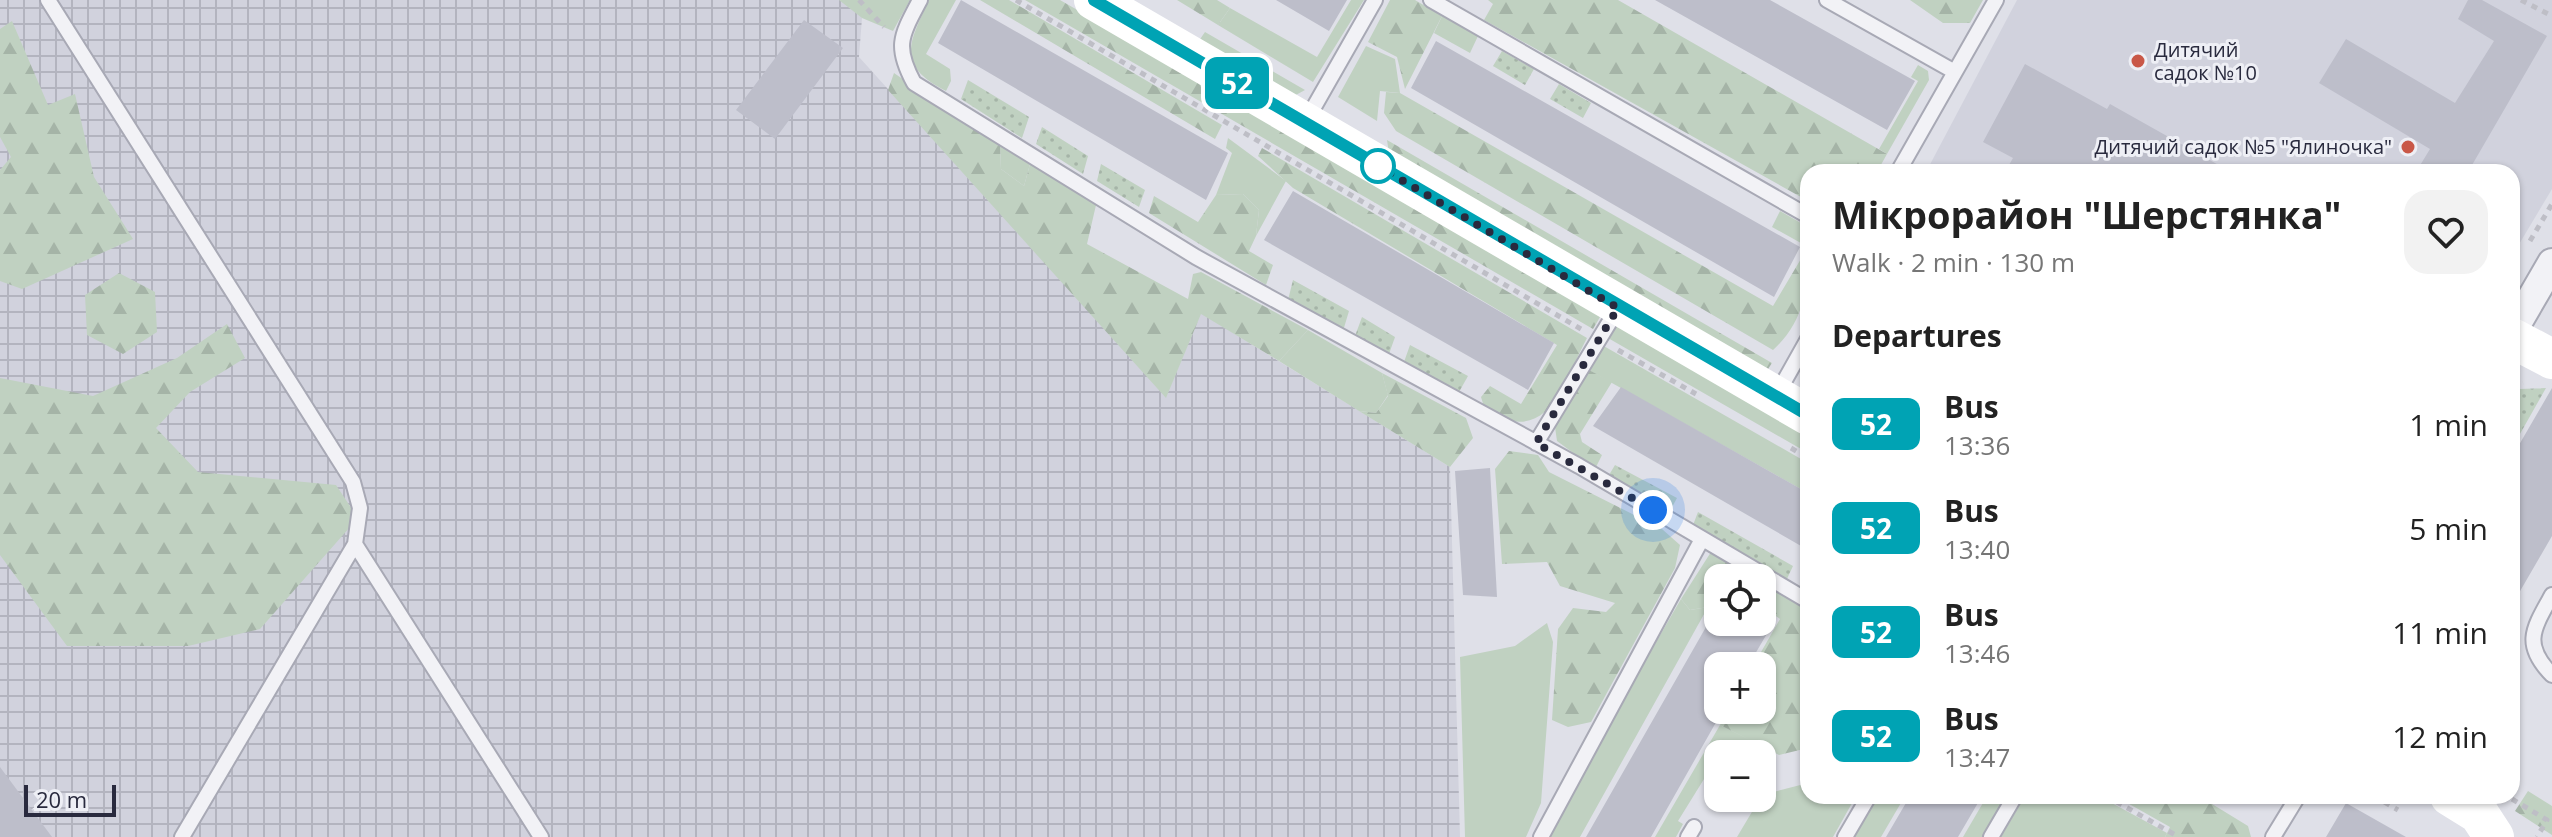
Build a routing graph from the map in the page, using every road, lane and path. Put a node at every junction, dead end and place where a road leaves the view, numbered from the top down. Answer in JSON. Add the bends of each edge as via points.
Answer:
{"nodes":[{"id":1,"x":48,"y":0,"type":"edge"},
{"id":2,"x":859,"y":0,"type":"edge"},
{"id":3,"x":920,"y":0,"type":"edge"},
{"id":4,"x":1016,"y":0,"type":"edge"},
{"id":5,"x":1094,"y":0,"type":"edge"},
{"id":6,"x":1375,"y":0,"type":"edge"},
{"id":7,"x":1431,"y":0,"type":"edge"},
{"id":8,"x":1827,"y":0,"type":"edge"},
{"id":9,"x":1996,"y":0,"type":"edge"},
{"id":10,"x":2521,"y":0,"type":"edge"},
{"id":11,"x":2552,"y":16,"type":"edge"},
{"id":12,"x":900,"y":45,"type":"junction"},
{"id":13,"x":1955,"y":72,"type":"junction"},
{"id":14,"x":1305,"y":122,"type":"junction"},
{"id":15,"x":1903,"y":164,"type":"edge"},
{"id":16,"x":2552,"y":204,"type":"edge"},
{"id":17,"x":1800,"y":211,"type":"edge"},
{"id":18,"x":2528,"y":245,"type":"dead end"},
{"id":19,"x":2552,"y":263,"type":"edge"},
{"id":20,"x":2520,"y":321,"type":"edge"},
{"id":21,"x":1609,"y":324,"type":"junction"},
{"id":22,"x":2520,"y":340,"type":"edge"},
{"id":23,"x":2552,"y":359,"type":"edge"},
{"id":24,"x":1800,"y":371,"type":"edge"},
{"id":25,"x":1697,"y":395,"type":"dead end"},
{"id":26,"x":1788,"y":418,"type":"edge"},
{"id":27,"x":1800,"y":442,"type":"edge"},
{"id":28,"x":1536,"y":443,"type":"junction"},
{"id":29,"x":1702,"y":539,"type":"junction"},
{"id":30,"x":355,"y":544,"type":"junction"},
{"id":31,"x":2552,"y":595,"type":"edge"},
{"id":32,"x":1800,"y":596,"type":"edge"},
{"id":33,"x":2552,"y":675,"type":"edge"},
{"id":34,"x":2520,"y":803,"type":"edge"},
{"id":35,"x":1864,"y":804,"type":"edge"},
{"id":36,"x":2010,"y":804,"type":"edge"},
{"id":37,"x":2119,"y":804,"type":"edge"},
{"id":38,"x":2293,"y":804,"type":"edge"},
{"id":39,"x":2388,"y":804,"type":"edge"},
{"id":40,"x":2463,"y":804,"type":"edge"},
{"id":41,"x":2398,"y":810,"type":"dead end"},
{"id":42,"x":2167,"y":834,"type":"edge"},
{"id":43,"x":182,"y":837,"type":"edge"},
{"id":44,"x":541,"y":837,"type":"edge"},
{"id":45,"x":1541,"y":837,"type":"edge"},
{"id":46,"x":1845,"y":837,"type":"edge"},
{"id":47,"x":1991,"y":837,"type":"edge"},
{"id":48,"x":2179,"y":837,"type":"edge"},
{"id":49,"x":2273,"y":837,"type":"edge"},
{"id":50,"x":2494,"y":837,"type":"edge"},
{"id":51,"x":2537,"y":837,"type":"edge"}],
"edges":[{"from":1,"to":30,"type":"lane","via":[[353,482],[360,508]]},
{"from":2,"to":12,"type":"path"},
{"from":3,"to":12,"type":"lane"},
{"from":4,"to":21,"type":"path"},
{"from":5,"to":14,"type":"street"},
{"from":6,"to":14,"type":"lane"},
{"from":7,"to":17,"type":"lane"},
{"from":8,"to":13,"type":"lane"},
{"from":9,"to":13,"type":"lane"},
{"from":10,"to":11,"type":"path"},
{"from":12,"to":28,"type":"lane","via":[[914,83],[1196,257]]},
{"from":13,"to":15,"type":"lane"},
{"from":14,"to":21,"type":"street"},
{"from":16,"to":18,"type":"path"},
{"from":19,"to":20,"type":"street"},
{"from":21,"to":25,"type":"path"},
{"from":21,"to":26,"type":"street"},
{"from":21,"to":28,"type":"lane"},
{"from":22,"to":23,"type":"street"},
{"from":24,"to":26,"type":"lane"},
{"from":26,"to":27,"type":"path"},
{"from":28,"to":29,"type":"lane"},
{"from":29,"to":32,"type":"lane"},
{"from":29,"to":45,"type":"lane"},
{"from":30,"to":43,"type":"lane"},
{"from":30,"to":44,"type":"lane"},
{"from":31,"to":33,"type":"lane","via":[[2533,629],[2535,657]]},
{"from":34,"to":51,"type":"path","via":[[2547,820]]},
{"from":35,"to":46,"type":"lane"},
{"from":36,"to":47,"type":"lane"},
{"from":37,"to":42,"type":"path"},
{"from":38,"to":49,"type":"lane"},
{"from":39,"to":41,"type":"path"},
{"from":40,"to":50,"type":"street","via":[[2479,814]]},
{"from":42,"to":48,"type":"path"}]}
